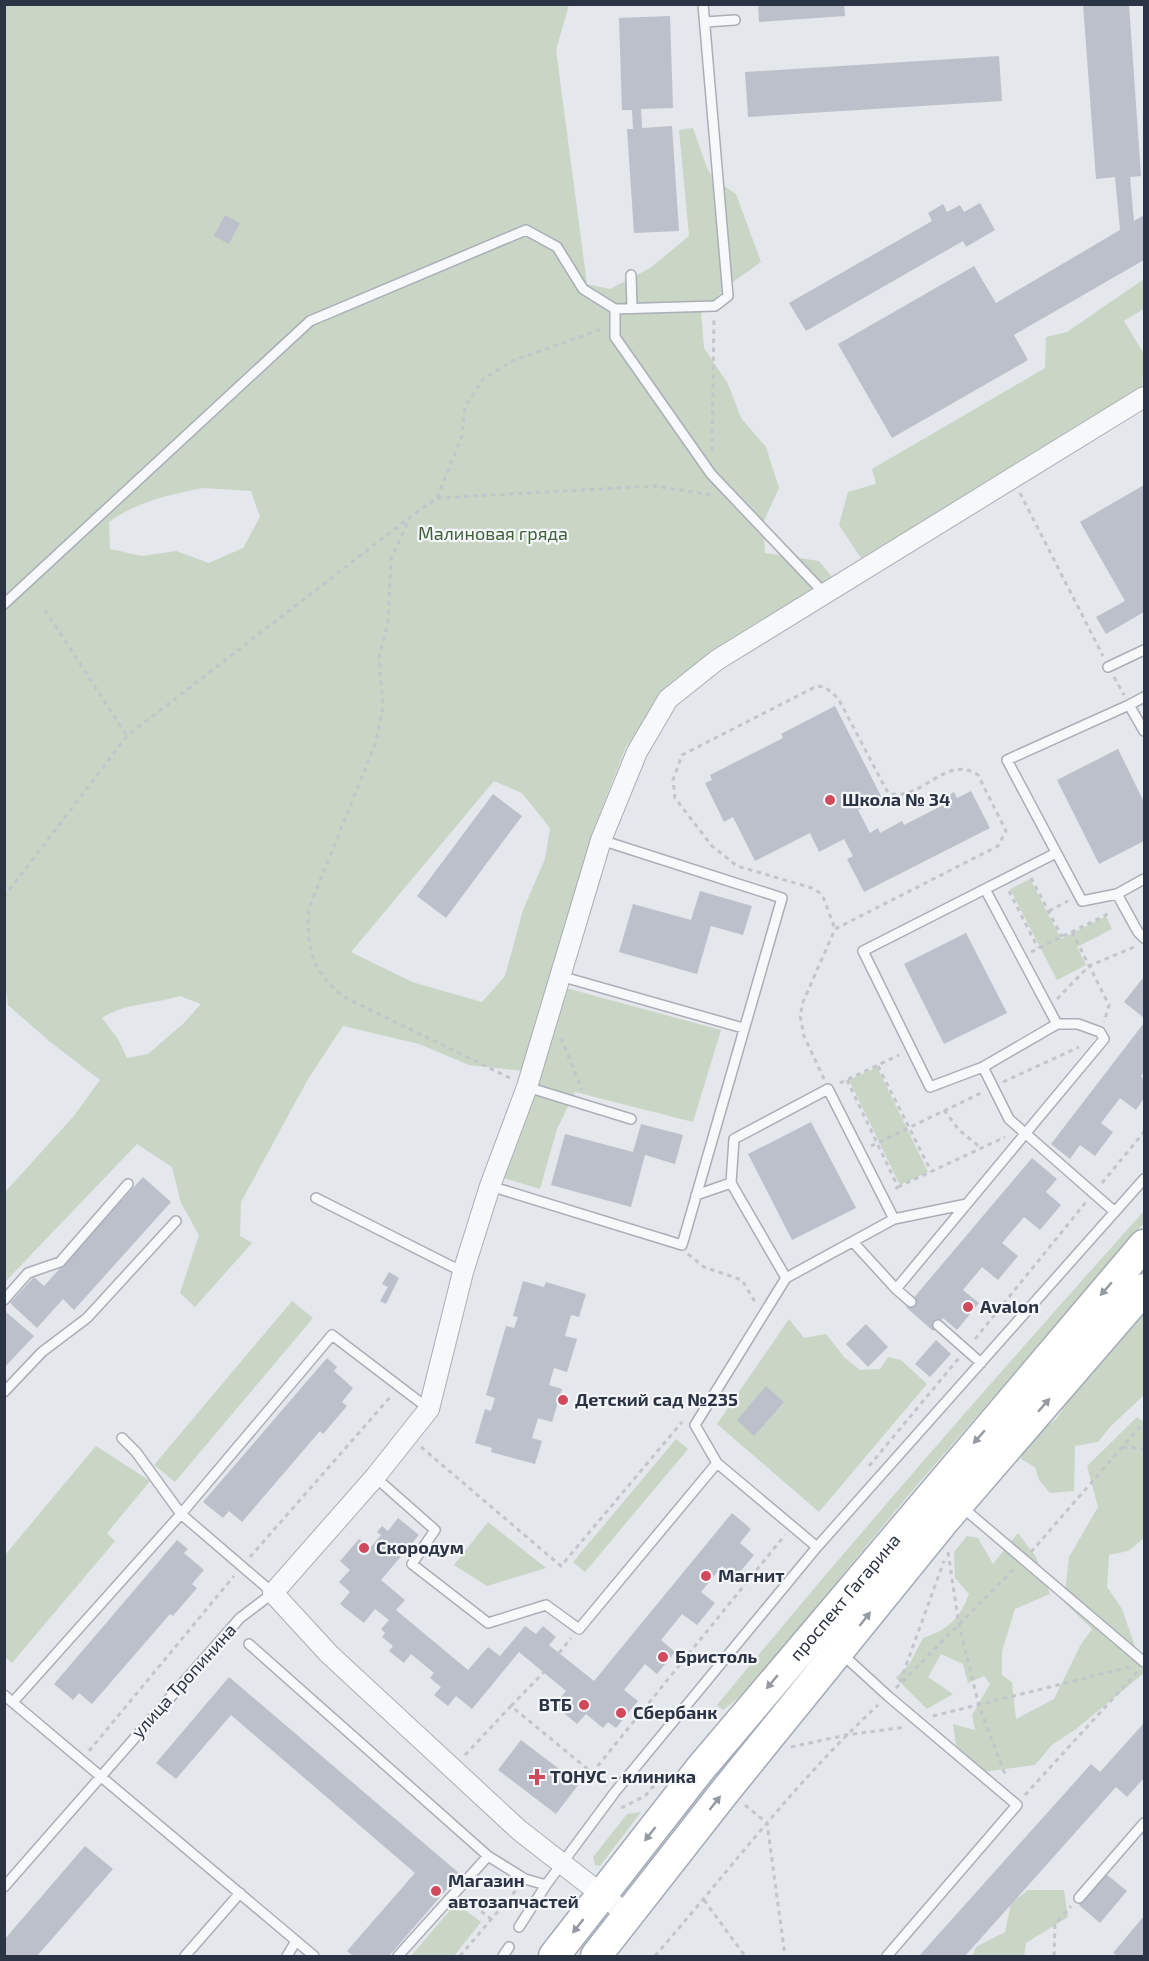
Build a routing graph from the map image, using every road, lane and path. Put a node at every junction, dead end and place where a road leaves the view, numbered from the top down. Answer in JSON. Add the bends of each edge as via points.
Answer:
{"nodes":[{"id":1,"x":703,"y":4,"type":"edge"},
{"id":2,"x":735,"y":20,"type":"dead end"},
{"id":3,"x":705,"y":22,"type":"junction"},
{"id":4,"x":631,"y":275,"type":"dead end"},
{"id":5,"x":715,"y":306,"type":"junction"},
{"id":6,"x":632,"y":308,"type":"junction"},
{"id":7,"x":615,"y":309,"type":"junction"},
{"id":8,"x":615,"y":324,"type":"junction"},
{"id":9,"x":1144,"y":397,"type":"edge"},
{"id":10,"x":711,"y":474,"type":"junction"},
{"id":11,"x":1019,"y":491,"type":"dead end"},
{"id":12,"x":437,"y":498,"type":"junction"},
{"id":13,"x":734,"y":499,"type":"junction"},
{"id":14,"x":410,"y":517,"type":"junction"},
{"id":15,"x":825,"y":594,"type":"junction"},
{"id":16,"x":4,"y":604,"type":"edge"},
{"id":17,"x":45,"y":610,"type":"dead end"},
{"id":18,"x":1144,"y":650,"type":"edge"},
{"id":19,"x":1108,"y":667,"type":"junction"},
{"id":20,"x":1144,"y":697,"type":"edge"},
{"id":21,"x":1129,"y":705,"type":"junction"},
{"id":22,"x":1144,"y":731,"type":"edge"},
{"id":23,"x":127,"y":736,"type":"junction"},
{"id":24,"x":601,"y":840,"type":"junction"},
{"id":25,"x":1056,"y":853,"type":"junction"},
{"id":26,"x":1026,"y":868,"type":"junction"},
{"id":27,"x":1144,"y":879,"type":"edge"},
{"id":28,"x":1003,"y":880,"type":"junction"},
{"id":29,"x":985,"y":889,"type":"junction"},
{"id":30,"x":1117,"y":894,"type":"junction"},
{"id":31,"x":1078,"y":895,"type":"junction"},
{"id":32,"x":4,"y":897,"type":"edge"},
{"id":33,"x":1124,"y":906,"type":"junction"},
{"id":34,"x":1048,"y":911,"type":"junction"},
{"id":35,"x":835,"y":928,"type":"junction"},
{"id":36,"x":1072,"y":932,"type":"junction"},
{"id":37,"x":1062,"y":937,"type":"junction"},
{"id":38,"x":1142,"y":940,"type":"edge"},
{"id":39,"x":1038,"y":948,"type":"junction"},
{"id":40,"x":1021,"y":957,"type":"junction"},
{"id":41,"x":1089,"y":966,"type":"junction"},
{"id":42,"x":560,"y":976,"type":"junction"},
{"id":43,"x":1048,"y":1008,"type":"junction"},
{"id":44,"x":1057,"y":1024,"type":"junction"},
{"id":45,"x":744,"y":1028,"type":"junction"},
{"id":46,"x":1100,"y":1032,"type":"junction"},
{"id":47,"x":560,"y":1035,"type":"dead end"},
{"id":48,"x":912,"y":1048,"type":"junction"},
{"id":49,"x":878,"y":1065,"type":"junction"},
{"id":50,"x":983,"y":1066,"type":"junction"},
{"id":51,"x":847,"y":1080,"type":"junction"},
{"id":52,"x":527,"y":1087,"type":"junction"},
{"id":53,"x":828,"y":1089,"type":"junction"},
{"id":54,"x":585,"y":1106,"type":"junction"},
{"id":55,"x":944,"y":1110,"type":"dead end"},
{"id":56,"x":631,"y":1119,"type":"dead end"},
{"id":57,"x":1022,"y":1130,"type":"junction"},
{"id":58,"x":1144,"y":1132,"type":"edge"},
{"id":59,"x":981,"y":1148,"type":"junction"},
{"id":60,"x":931,"y":1171,"type":"junction"},
{"id":61,"x":1144,"y":1179,"type":"edge"},
{"id":62,"x":731,"y":1183,"type":"junction"},
{"id":63,"x":128,"y":1184,"type":"dead end"},
{"id":64,"x":490,"y":1186,"type":"junction"},
{"id":65,"x":898,"y":1187,"type":"junction"},
{"id":66,"x":1094,"y":1193,"type":"junction"},
{"id":67,"x":696,"y":1195,"type":"junction"},
{"id":68,"x":882,"y":1195,"type":"junction"},
{"id":69,"x":316,"y":1198,"type":"dead end"},
{"id":70,"x":967,"y":1204,"type":"junction"},
{"id":71,"x":1115,"y":1212,"type":"junction"},
{"id":72,"x":894,"y":1219,"type":"junction"},
{"id":73,"x":176,"y":1221,"type":"dead end"},
{"id":74,"x":853,"y":1242,"type":"junction"},
{"id":75,"x":682,"y":1245,"type":"junction"},
{"id":76,"x":1144,"y":1245,"type":"edge"},
{"id":77,"x":463,"y":1272,"type":"junction"},
{"id":78,"x":786,"y":1278,"type":"junction"},
{"id":79,"x":896,"y":1289,"type":"junction"},
{"id":80,"x":1144,"y":1289,"type":"edge"},
{"id":81,"x":4,"y":1300,"type":"edge"},
{"id":82,"x":911,"y":1302,"type":"dead end"},
{"id":83,"x":762,"y":1316,"type":"junction"},
{"id":84,"x":938,"y":1325,"type":"dead end"},
{"id":85,"x":966,"y":1349,"type":"junction"},
{"id":86,"x":981,"y":1363,"type":"junction"},
{"id":87,"x":4,"y":1392,"type":"edge"},
{"id":88,"x":429,"y":1409,"type":"junction"},
{"id":89,"x":688,"y":1416,"type":"dead end"},
{"id":90,"x":122,"y":1438,"type":"dead end"},
{"id":91,"x":416,"y":1444,"type":"dead end"},
{"id":92,"x":1123,"y":1447,"type":"dead end"},
{"id":93,"x":1144,"y":1449,"type":"edge"},
{"id":94,"x":717,"y":1463,"type":"junction"},
{"id":95,"x":868,"y":1467,"type":"dead end"},
{"id":96,"x":375,"y":1477,"type":"junction"},
{"id":97,"x":958,"y":1504,"type":"junction"},
{"id":98,"x":180,"y":1514,"type":"junction"},
{"id":99,"x":792,"y":1526,"type":"junction"},
{"id":100,"x":952,"y":1545,"type":"dead end"},
{"id":101,"x":817,"y":1547,"type":"junction"},
{"id":102,"x":948,"y":1551,"type":"junction"},
{"id":103,"x":273,"y":1593,"type":"junction"},
{"id":104,"x":579,"y":1629,"type":"junction"},
{"id":105,"x":249,"y":1644,"type":"dead end"},
{"id":106,"x":839,"y":1652,"type":"junction"},
{"id":107,"x":560,"y":1653,"type":"dead end"},
{"id":108,"x":1144,"y":1663,"type":"edge"},
{"id":109,"x":544,"y":1672,"type":"dead end"},
{"id":110,"x":899,"y":1685,"type":"dead end"},
{"id":111,"x":4,"y":1695,"type":"edge"},
{"id":112,"x":13,"y":1702,"type":"junction"},
{"id":113,"x":511,"y":1706,"type":"junction"},
{"id":114,"x":460,"y":1760,"type":"dead end"},
{"id":115,"x":592,"y":1773,"type":"junction"},
{"id":116,"x":101,"y":1775,"type":"junction"},
{"id":117,"x":615,"y":1792,"type":"junction"},
{"id":118,"x":738,"y":1800,"type":"dead end"},
{"id":119,"x":1017,"y":1805,"type":"junction"},
{"id":120,"x":1144,"y":1823,"type":"edge"},
{"id":121,"x":488,"y":1856,"type":"junction"},
{"id":122,"x":561,"y":1863,"type":"junction"},
{"id":123,"x":525,"y":1879,"type":"junction"},
{"id":124,"x":546,"y":1885,"type":"junction"},
{"id":125,"x":4,"y":1887,"type":"edge"},
{"id":126,"x":457,"y":1891,"type":"junction"},
{"id":127,"x":240,"y":1893,"type":"junction"},
{"id":128,"x":602,"y":1896,"type":"junction"},
{"id":129,"x":1078,"y":1898,"type":"joint"},
{"id":130,"x":704,"y":1900,"type":"dead end"},
{"id":131,"x":628,"y":1915,"type":"junction"},
{"id":132,"x":491,"y":1919,"type":"junction"},
{"id":133,"x":519,"y":1927,"type":"dead end"},
{"id":134,"x":296,"y":1941,"type":"junction"},
{"id":135,"x":509,"y":1947,"type":"dead end"},
{"id":136,"x":185,"y":1956,"type":"edge"},
{"id":137,"x":287,"y":1956,"type":"edge"},
{"id":138,"x":314,"y":1956,"type":"edge"},
{"id":139,"x":398,"y":1956,"type":"edge"},
{"id":140,"x":460,"y":1956,"type":"edge"},
{"id":141,"x":503,"y":1956,"type":"edge"},
{"id":142,"x":554,"y":1956,"type":"edge"},
{"id":143,"x":596,"y":1956,"type":"edge"},
{"id":144,"x":745,"y":1956,"type":"edge"},
{"id":145,"x":785,"y":1956,"type":"edge"},
{"id":146,"x":887,"y":1956,"type":"edge"},
{"id":147,"x":1054,"y":1956,"type":"edge"}],
"edges":[{"from":1,"to":3,"type":"lane"},
{"from":2,"to":3,"type":"lane"},
{"from":3,"to":5,"type":"lane","via":[[728,296]]},
{"from":4,"to":6,"type":"lane"},
{"from":5,"to":6,"type":"lane"},
{"from":5,"to":10,"type":"path"},
{"from":6,"to":7,"type":"lane"},
{"from":7,"to":8,"type":"lane"},
{"from":7,"to":16,"type":"lane","via":[[583,289],[557,247],[526,230],[310,321]]},
{"from":8,"to":10,"type":"lane","via":[[615,337]]},
{"from":8,"to":12,"type":"path","via":[[512,361],[483,379],[465,407],[462,436]]},
{"from":9,"to":15,"type":"street"},
{"from":10,"to":13,"type":"lane"},
{"from":11,"to":19,"type":"path"},
{"from":12,"to":13,"type":"path","via":[[655,486]]},
{"from":12,"to":14,"type":"path"},
{"from":13,"to":15,"type":"lane"},
{"from":14,"to":23,"type":"path"},
{"from":14,"to":52,"type":"path","via":[[391,559],[388,622],[379,658],[383,706],[376,742],[309,908],[307,935],[316,969],[328,986]]},
{"from":15,"to":24,"type":"street","via":[[717,660],[669,699],[637,752]]},
{"from":17,"to":23,"type":"path"},
{"from":18,"to":19,"type":"lane"},
{"from":19,"to":21,"type":"path"},
{"from":20,"to":21,"type":"lane"},
{"from":21,"to":22,"type":"lane"},
{"from":21,"to":25,"type":"lane","via":[[1007,760]]},
{"from":23,"to":32,"type":"path"},
{"from":24,"to":42,"type":"street"},
{"from":24,"to":45,"type":"lane","via":[[782,898]]},
{"from":25,"to":26,"type":"lane"},
{"from":25,"to":31,"type":"lane"},
{"from":26,"to":28,"type":"lane"},
{"from":26,"to":34,"type":"path"},
{"from":27,"to":30,"type":"lane"},
{"from":28,"to":29,"type":"lane"},
{"from":28,"to":39,"type":"path"},
{"from":29,"to":40,"type":"lane"},
{"from":29,"to":48,"type":"lane","via":[[863,951]]},
{"from":30,"to":31,"type":"lane","via":[[1082,901]]},
{"from":30,"to":33,"type":"lane"},
{"from":31,"to":34,"type":"path"},
{"from":33,"to":36,"type":"path"},
{"from":33,"to":38,"type":"lane"},
{"from":34,"to":37,"type":"path"},
{"from":35,"to":35,"type":"path","via":[[998,846],[1006,831],[973,771],[953,769],[903,795],[888,793],[838,698],[825,687],[816,686],[682,755],[673,780],[675,798],[722,857],[736,866],[812,888],[824,899]]},
{"from":35,"to":53,"type":"path","via":[[800,1016],[804,1036]]},
{"from":36,"to":37,"type":"path"},
{"from":36,"to":41,"type":"path"},
{"from":37,"to":39,"type":"path"},
{"from":38,"to":41,"type":"path"},
{"from":39,"to":40,"type":"path"},
{"from":40,"to":43,"type":"lane"},
{"from":41,"to":43,"type":"path"},
{"from":41,"to":46,"type":"path","via":[[1110,1005]]},
{"from":42,"to":45,"type":"lane"},
{"from":42,"to":52,"type":"street"},
{"from":43,"to":44,"type":"lane"},
{"from":44,"to":46,"type":"lane","via":[[1078,1024]]},
{"from":44,"to":50,"type":"lane"},
{"from":45,"to":67,"type":"lane"},
{"from":46,"to":57,"type":"lane","via":[[1102,1043]]},
{"from":47,"to":54,"type":"path"},
{"from":48,"to":49,"type":"path"},
{"from":48,"to":50,"type":"lane","via":[[930,1087]]},
{"from":49,"to":51,"type":"path"},
{"from":49,"to":60,"type":"path"},
{"from":50,"to":57,"type":"lane","via":[[1009,1119]]},
{"from":51,"to":53,"type":"path"},
{"from":51,"to":65,"type":"path"},
{"from":52,"to":54,"type":"lane"},
{"from":52,"to":64,"type":"street"},
{"from":53,"to":62,"type":"lane","via":[[734,1139]]},
{"from":53,"to":68,"type":"lane"},
{"from":54,"to":56,"type":"lane"},
{"from":55,"to":59,"type":"path","via":[[959,1130]]},
{"from":57,"to":59,"type":"path"},
{"from":57,"to":66,"type":"lane"},
{"from":57,"to":70,"type":"lane"},
{"from":58,"to":66,"type":"path"},
{"from":59,"to":60,"type":"path"},
{"from":60,"to":65,"type":"path"},
{"from":61,"to":71,"type":"lane"},
{"from":62,"to":67,"type":"lane"},
{"from":62,"to":78,"type":"lane"},
{"from":63,"to":81,"type":"lane","via":[[60,1263],[28,1273]]},
{"from":64,"to":75,"type":"lane"},
{"from":64,"to":77,"type":"street"},
{"from":65,"to":68,"type":"path"},
{"from":66,"to":71,"type":"lane"},
{"from":66,"to":85,"type":"path"},
{"from":67,"to":75,"type":"lane"},
{"from":68,"to":72,"type":"lane"},
{"from":69,"to":77,"type":"lane"},
{"from":70,"to":72,"type":"lane"},
{"from":70,"to":79,"type":"lane"},
{"from":71,"to":86,"type":"lane"},
{"from":72,"to":74,"type":"lane"},
{"from":73,"to":87,"type":"lane","via":[[87,1318],[42,1352]]},
{"from":74,"to":78,"type":"lane"},
{"from":74,"to":79,"type":"lane"},
{"from":75,"to":83,"type":"path","via":[[704,1267],[742,1280]]},
{"from":76,"to":128,"type":"main road","name":"проспект Гагарина","one_way":true,"via":[[700,1768]]},
{"from":77,"to":88,"type":"street"},
{"from":78,"to":83,"type":"lane"},
{"from":79,"to":82,"type":"lane"},
{"from":97,"to":80,"type":"main road","name":"проспект Гагарина","one_way":true},
{"from":83,"to":94,"type":"lane","via":[[695,1425]]},
{"from":84,"to":85,"type":"lane"},
{"from":85,"to":86,"type":"lane"},
{"from":85,"to":95,"type":"path"},
{"from":86,"to":101,"type":"lane"},
{"from":88,"to":96,"type":"street"},
{"from":88,"to":98,"type":"lane","via":[[332,1335]]},
{"from":89,"to":91,"type":"path","via":[[561,1566]]},
{"from":90,"to":98,"type":"lane"},
{"from":92,"to":93,"type":"path"},
{"from":94,"to":99,"type":"lane"},
{"from":94,"to":104,"type":"lane"},
{"from":96,"to":103,"type":"street"},
{"from":96,"to":104,"type":"lane","via":[[435,1530],[412,1564],[488,1623],[546,1605]]},
{"from":106,"to":97,"type":"main road","name":"проспект Гагарина","one_way":true},
{"from":97,"to":108,"type":"lane"},
{"from":98,"to":103,"type":"lane"},
{"from":98,"to":112,"type":"lane"},
{"from":99,"to":101,"type":"lane"},
{"from":99,"to":115,"type":"path"},
{"from":100,"to":102,"type":"path"},
{"from":101,"to":117,"type":"lane"},
{"from":102,"to":110,"type":"path"},
{"from":102,"to":119,"type":"path","via":[[959,1625],[979,1706]]},
{"from":103,"to":116,"type":"lane","name":"улица Тропинина","via":[[240,1618]]},
{"from":103,"to":122,"type":"street","via":[[328,1654],[519,1830]]},
{"from":104,"to":107,"type":"path"},
{"from":105,"to":121,"type":"lane"},
{"from":106,"to":119,"type":"lane"},
{"from":131,"to":106,"type":"main road","name":"проспект Гагарина","one_way":true},
{"from":108,"to":119,"type":"path"},
{"from":109,"to":113,"type":"path"},
{"from":111,"to":112,"type":"lane"},
{"from":112,"to":116,"type":"lane"},
{"from":113,"to":114,"type":"path"},
{"from":113,"to":115,"type":"path"},
{"from":115,"to":117,"type":"path"},
{"from":116,"to":125,"type":"lane","name":"улица Тропинина"},
{"from":116,"to":127,"type":"lane"},
{"from":117,"to":122,"type":"lane"},
{"from":118,"to":145,"type":"path","via":[[767,1823]]},
{"from":119,"to":146,"type":"lane"},
{"from":120,"to":129,"type":"lane"},
{"from":121,"to":123,"type":"lane"},
{"from":121,"to":126,"type":"lane"},
{"from":122,"to":124,"type":"lane"},
{"from":122,"to":128,"type":"street"},
{"from":123,"to":124,"type":"lane"},
{"from":123,"to":132,"type":"path"},
{"from":124,"to":133,"type":"lane"},
{"from":126,"to":132,"type":"path"},
{"from":126,"to":139,"type":"lane"},
{"from":127,"to":134,"type":"lane"},
{"from":127,"to":136,"type":"lane"},
{"from":128,"to":131,"type":"street"},
{"from":128,"to":142,"type":"main road","name":"проспект Гагарина","one_way":true},
{"from":129,"to":147,"type":"path","via":[[1055,1924]]},
{"from":130,"to":144,"type":"path"},
{"from":131,"to":143,"type":"main road","name":"проспект Гагарина"},
{"from":132,"to":140,"type":"path"},
{"from":134,"to":137,"type":"lane"},
{"from":134,"to":138,"type":"lane"},
{"from":135,"to":141,"type":"lane"}]}
